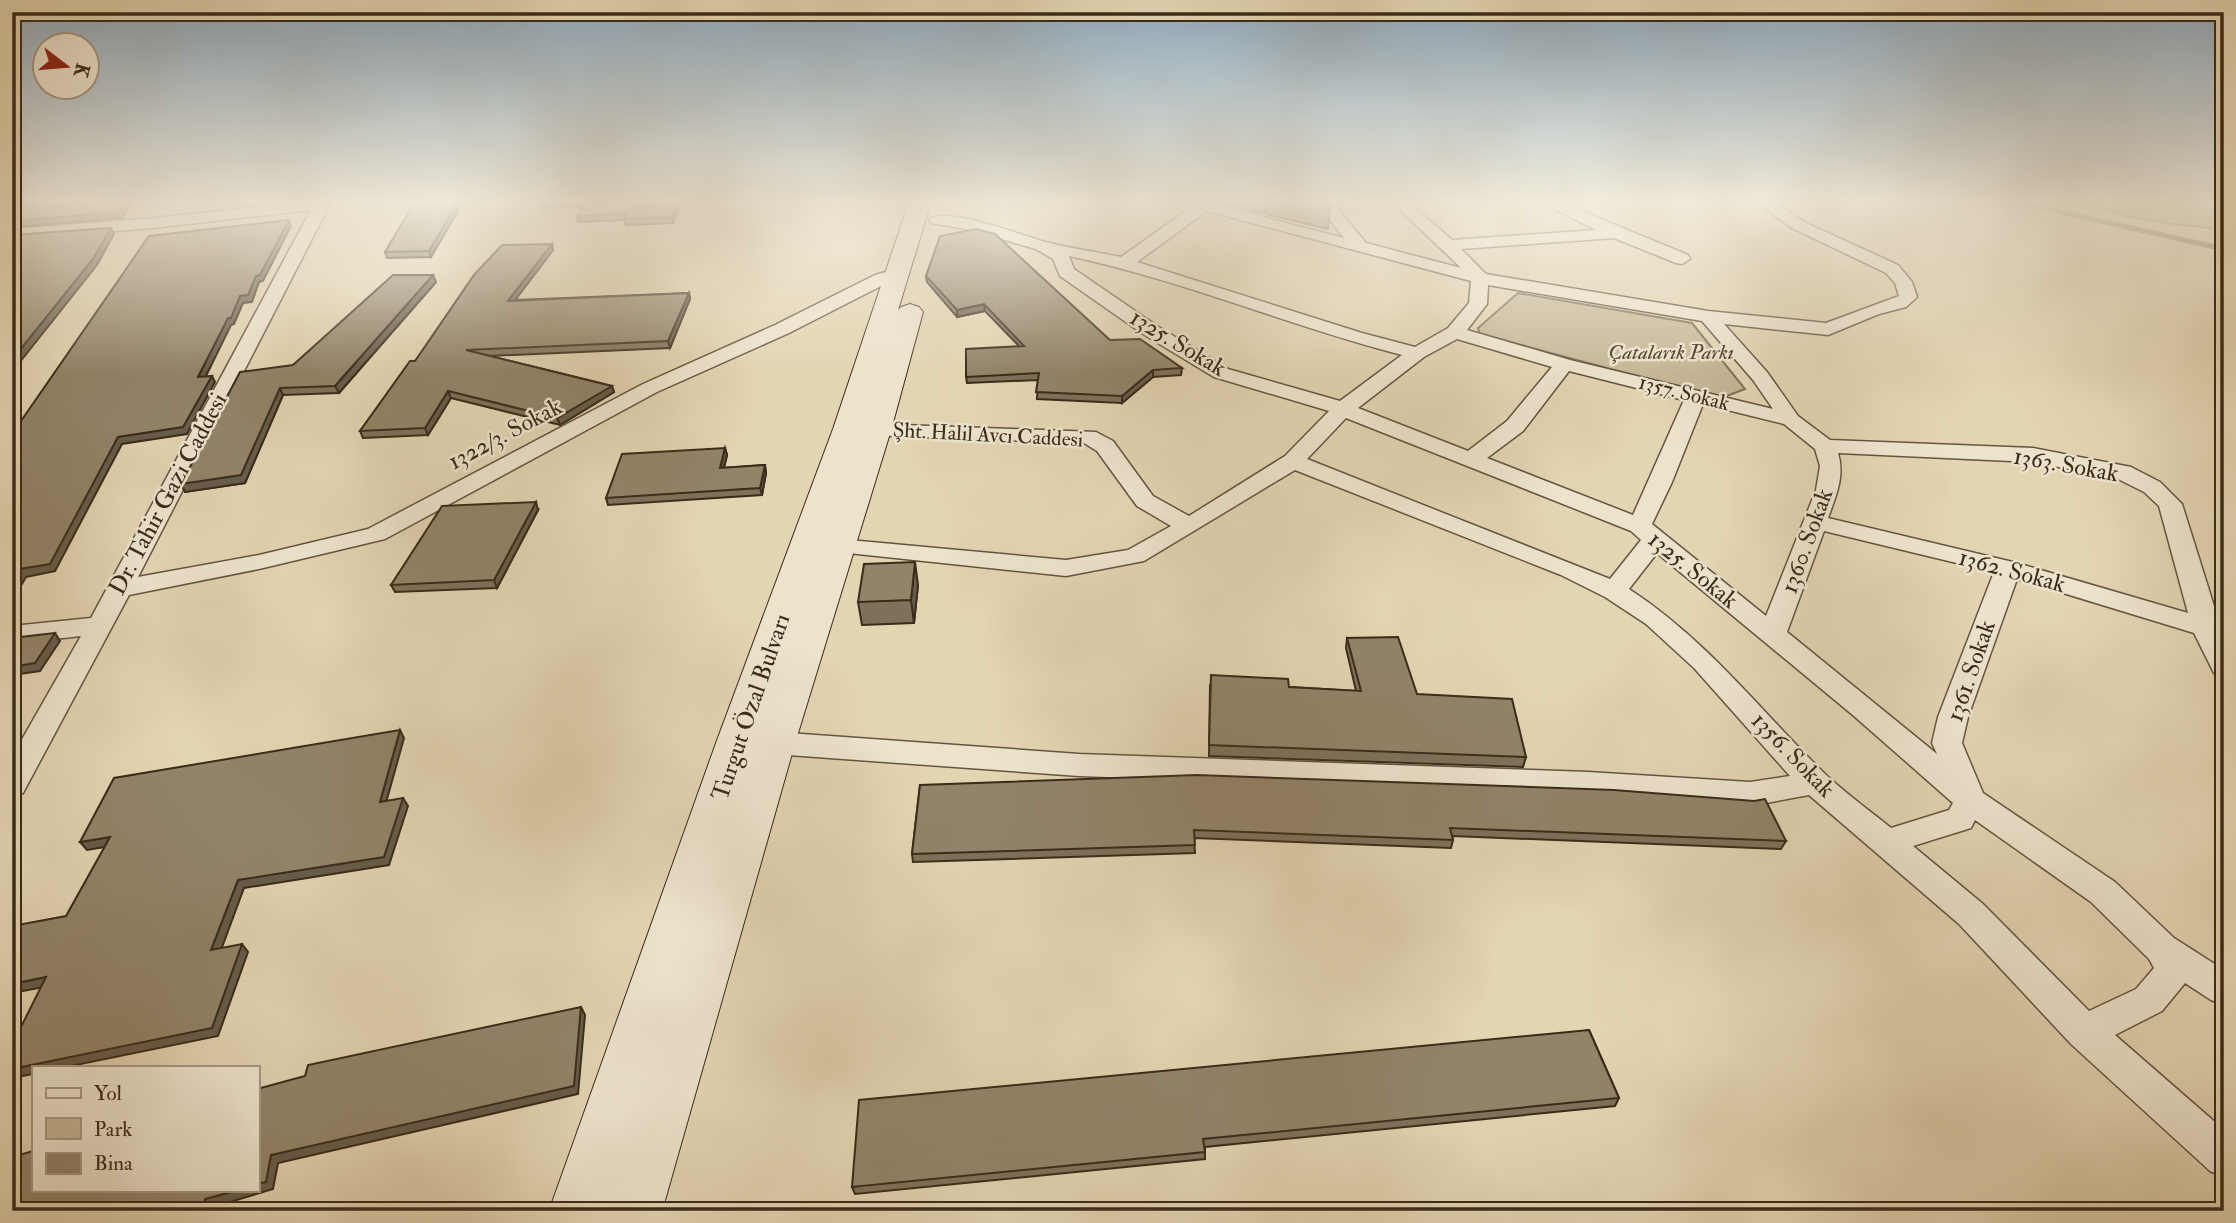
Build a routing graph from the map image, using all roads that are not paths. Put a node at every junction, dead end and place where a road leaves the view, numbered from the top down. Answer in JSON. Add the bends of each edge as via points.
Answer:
{"nodes":[{"id":1,"x":292,"y":259,"type":"edge"},
{"id":2,"x":906,"y":259,"type":"edge"},
{"id":3,"x":917,"y":259,"type":"edge"},
{"id":4,"x":1061,"y":259,"type":"edge"},
{"id":5,"x":1105,"y":259,"type":"edge"},
{"id":6,"x":1129,"y":259,"type":"edge"},
{"id":7,"x":1412,"y":259,"type":"edge"},
{"id":8,"x":1462,"y":259,"type":"edge"},
{"id":9,"x":1869,"y":259,"type":"edge"},
{"id":10,"x":1124,"y":263,"type":"junction"},
{"id":11,"x":900,"y":273,"type":"junction"},
{"id":12,"x":1480,"y":278,"type":"junction"},
{"id":13,"x":1707,"y":317,"type":"junction"},
{"id":14,"x":1455,"y":332,"type":"junction"},
{"id":15,"x":1417,"y":353,"type":"junction"},
{"id":16,"x":1564,"y":364,"type":"junction"},
{"id":17,"x":1696,"y":396,"type":"junction"},
{"id":18,"x":1343,"y":409,"type":"junction"},
{"id":19,"x":1791,"y":420,"type":"junction"},
{"id":20,"x":876,"y":430,"type":"junction"},
{"id":21,"x":1825,"y":446,"type":"junction"},
{"id":22,"x":1470,"y":460,"type":"junction"},
{"id":23,"x":1293,"y":461,"type":"junction"},
{"id":24,"x":1817,"y":522,"type":"junction"},
{"id":25,"x":1189,"y":526,"type":"junction"},
{"id":26,"x":1646,"y":533,"type":"junction"},
{"id":27,"x":838,"y":546,"type":"junction"},
{"id":28,"x":2008,"y":568,"type":"junction"},
{"id":29,"x":118,"y":589,"type":"junction"},
{"id":30,"x":1614,"y":591,"type":"junction"},
{"id":31,"x":100,"y":625,"type":"junction"},
{"id":32,"x":2205,"y":627,"type":"junction"},
{"id":33,"x":12,"y":635,"type":"edge"},
{"id":34,"x":1772,"y":635,"type":"junction"},
{"id":35,"x":2224,"y":666,"type":"edge"},
{"id":36,"x":774,"y":743,"type":"junction"},
{"id":37,"x":1815,"y":783,"type":"junction"},
{"id":38,"x":12,"y":785,"type":"edge"},
{"id":39,"x":1970,"y":800,"type":"junction"},
{"id":40,"x":1887,"y":842,"type":"junction"},
{"id":41,"x":2162,"y":950,"type":"junction"},
{"id":42,"x":2224,"y":989,"type":"edge"},
{"id":43,"x":2084,"y":1031,"type":"junction"},
{"id":44,"x":2224,"y":1157,"type":"edge"},
{"id":45,"x":579,"y":1211,"type":"edge"},
{"id":46,"x":632,"y":1211,"type":"edge"}],
"edges":[{"from":1,"to":29,"type":"street","name":"Dr. Tahir Gazi Caddesi"},
{"from":2,"to":11,"type":"main road","name":"Turgut Özal Bulvarı"},
{"from":3,"to":20,"type":"main road"},
{"from":4,"to":18,"type":"street","name":"1325. Sokak","via":[[1066,272],[1221,373]]},
{"from":5,"to":10,"type":"street"},
{"from":6,"to":10,"type":"street"},
{"from":7,"to":12,"type":"street"},
{"from":8,"to":12,"type":"street"},
{"from":9,"to":13,"type":"street","via":[[1892,270],[1908,297],[1828,329]]},
{"from":10,"to":15,"type":"street"},
{"from":11,"to":29,"type":"street","name":"1322/3. Sokak","via":[[650,388],[376,534]]},
{"from":11,"to":45,"type":"main road","name":"Turgut Özal Bulvarı"},
{"from":12,"to":13,"type":"street"},
{"from":12,"to":14,"type":"street","via":[[1479,304]]},
{"from":13,"to":19,"type":"street","via":[[1760,376]]},
{"from":14,"to":15,"type":"street"},
{"from":14,"to":16,"type":"street","name":"1357. Sokak"},
{"from":15,"to":18,"type":"street"},
{"from":16,"to":17,"type":"street","name":"1357. Sokak"},
{"from":16,"to":22,"type":"street","via":[[1515,426]]},
{"from":17,"to":19,"type":"street","name":"1357. Sokak"},
{"from":17,"to":26,"type":"street"},
{"from":18,"to":22,"type":"street","name":"1325. Sokak"},
{"from":18,"to":23,"type":"street"},
{"from":19,"to":21,"type":"street","name":"1357. Sokak"},
{"from":20,"to":25,"type":"street","name":"Şht. Halil Avcı Caddesi","via":[[1088,437],[1105,446],[1144,501]]},
{"from":20,"to":27,"type":"main road"},
{"from":21,"to":24,"type":"street","name":"1360. Sokak","via":[[1831,466]]},
{"from":21,"to":32,"type":"street","name":"1363. Sokak","via":[[2033,455],[2123,472],[2170,503]]},
{"from":22,"to":26,"type":"street","name":"1325. Sokak"},
{"from":23,"to":25,"type":"street"},
{"from":23,"to":30,"type":"street","name":"1356. Sokak"},
{"from":24,"to":28,"type":"street","name":"1362. Sokak"},
{"from":24,"to":34,"type":"street","name":"1360. Sokak"},
{"from":25,"to":27,"type":"street","via":[[1135,556],[1066,568]]},
{"from":26,"to":30,"type":"street"},
{"from":26,"to":34,"type":"street","name":"1325. Sokak"},
{"from":27,"to":36,"type":"main road"},
{"from":28,"to":32,"type":"street","name":"1362. Sokak"},
{"from":28,"to":39,"type":"street","name":"1361. Sokak","via":[[1947,743]]},
{"from":29,"to":31,"type":"street","name":"Dr. Tahir Gazi Caddesi"},
{"from":30,"to":37,"type":"street","name":"1356. Sokak","via":[[1655,618],[1704,662]]},
{"from":31,"to":33,"type":"street"},
{"from":31,"to":38,"type":"street","name":"Dr. Tahir Gazi Caddesi"},
{"from":32,"to":35,"type":"street","name":"1363. Sokak"},
{"from":34,"to":39,"type":"street","name":"1325. Sokak"},
{"from":36,"to":37,"type":"street","via":[[1079,765],[1588,783],[1749,794]]},
{"from":36,"to":46,"type":"main road"},
{"from":37,"to":40,"type":"street","name":"1356. Sokak"},
{"from":39,"to":40,"type":"street","via":[[1960,819]]},
{"from":39,"to":41,"type":"street","name":"1325. Sokak","via":[[2103,892]]},
{"from":40,"to":43,"type":"street","name":"1356. Sokak","via":[[1971,914]]},
{"from":41,"to":42,"type":"street"},
{"from":41,"to":43,"type":"street","via":[[2173,971],[2149,1000]]},
{"from":43,"to":44,"type":"street","name":"1356. Sokak"}]}
